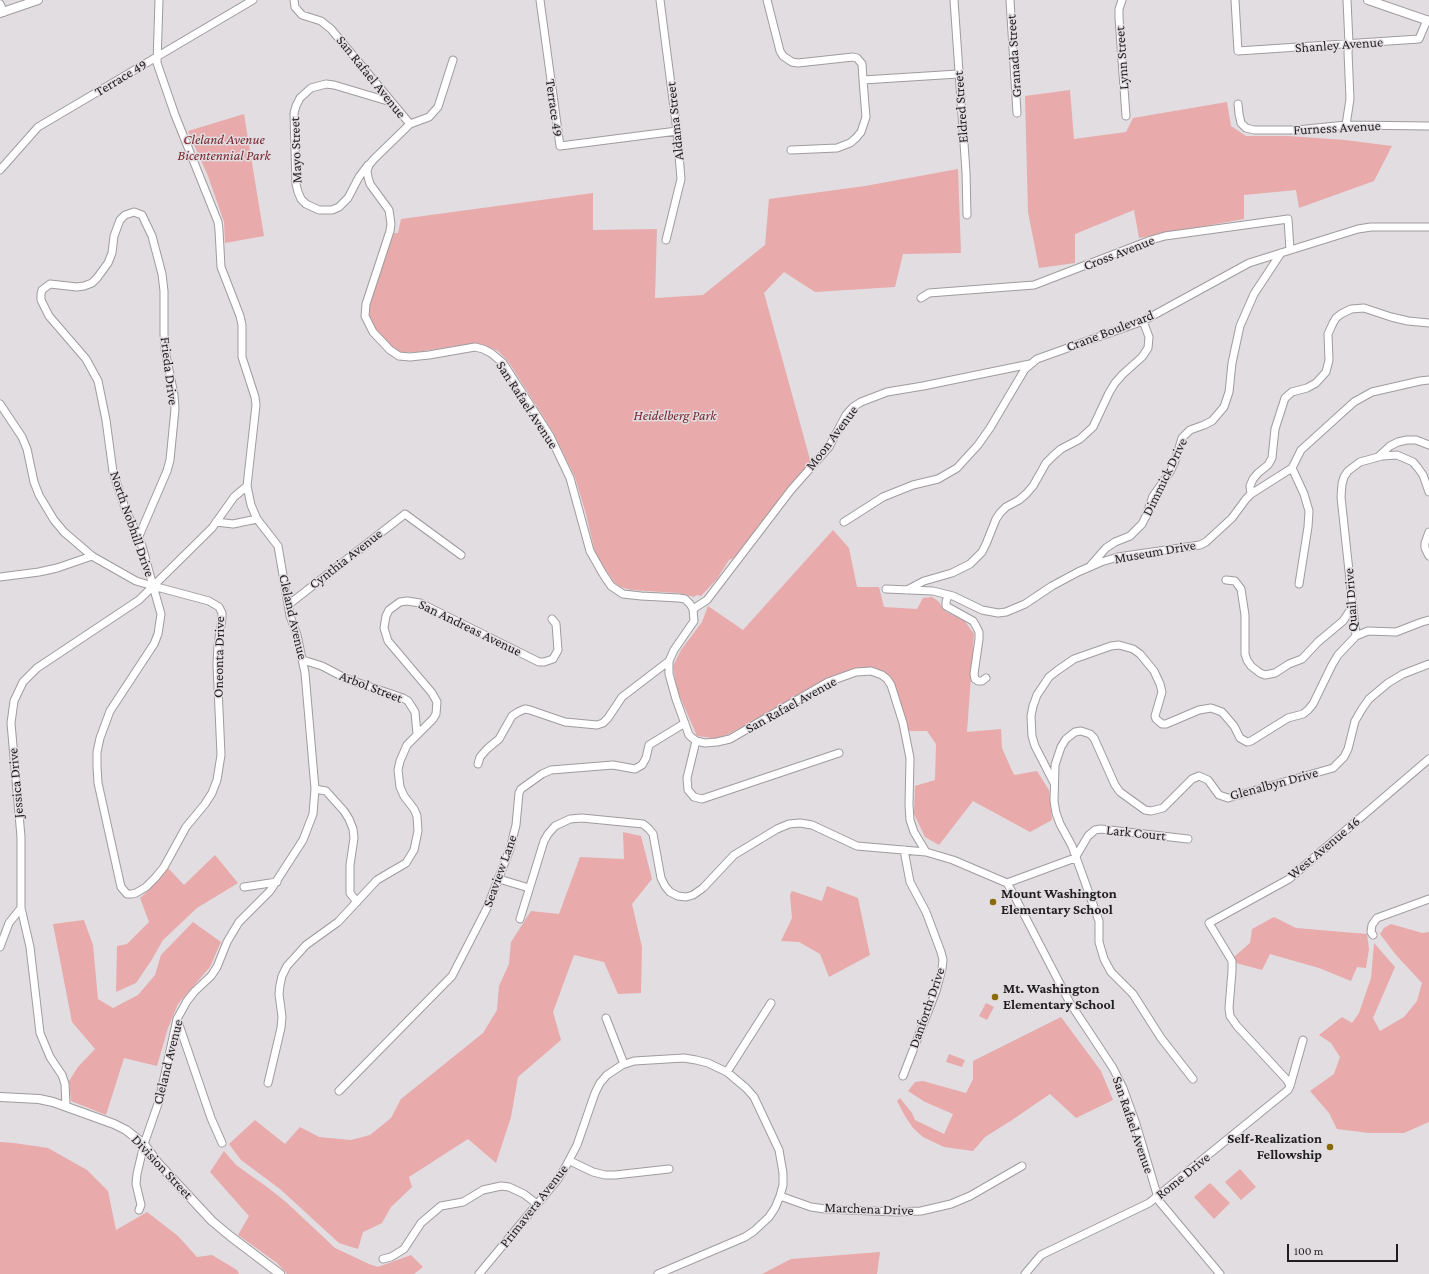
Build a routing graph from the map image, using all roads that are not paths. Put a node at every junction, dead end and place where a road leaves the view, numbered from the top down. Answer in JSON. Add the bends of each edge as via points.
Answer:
{"nodes":[{"id":1,"x":38,"y":0,"type":"edge"},
{"id":2,"x":159,"y":0,"type":"edge"},
{"id":3,"x":252,"y":0,"type":"edge"},
{"id":4,"x":294,"y":0,"type":"edge"},
{"id":5,"x":540,"y":0,"type":"edge"},
{"id":6,"x":660,"y":0,"type":"edge"},
{"id":7,"x":767,"y":0,"type":"edge"},
{"id":8,"x":954,"y":0,"type":"edge"},
{"id":9,"x":1010,"y":0,"type":"edge"},
{"id":10,"x":1122,"y":0,"type":"edge"},
{"id":11,"x":1235,"y":0,"type":"edge"},
{"id":12,"x":1347,"y":0,"type":"edge"},
{"id":13,"x":1368,"y":0,"type":"edge"},
{"id":14,"x":1,"y":10,"type":"edge"},
{"id":15,"x":1428,"y":21,"type":"edge"},
{"id":16,"x":1349,"y":44,"type":"junction"},
{"id":17,"x":158,"y":56,"type":"junction"},
{"id":18,"x":453,"y":60,"type":"dead end"},
{"id":19,"x":958,"y":74,"type":"junction"},
{"id":20,"x":863,"y":80,"type":"junction"},
{"id":21,"x":391,"y":102,"type":"junction"},
{"id":22,"x":1238,"y":104,"type":"dead end"},
{"id":23,"x":1017,"y":113,"type":"dead end"},
{"id":24,"x":1126,"y":116,"type":"dead end"},
{"id":25,"x":410,"y":124,"type":"junction"},
{"id":26,"x":1346,"y":125,"type":"junction"},
{"id":27,"x":1429,"y":126,"type":"edge"},
{"id":28,"x":677,"y":130,"type":"junction"},
{"id":29,"x":791,"y":150,"type":"dead end"},
{"id":30,"x":374,"y":159,"type":"junction"},
{"id":31,"x":0,"y":170,"type":"edge"},
{"id":32,"x":131,"y":212,"type":"joint"},
{"id":33,"x":967,"y":215,"type":"dead end"},
{"id":34,"x":1429,"y":227,"type":"edge"},
{"id":35,"x":666,"y":240,"type":"dead end"},
{"id":36,"x":1290,"y":250,"type":"junction"},
{"id":37,"x":1281,"y":253,"type":"junction"},
{"id":38,"x":921,"y":298,"type":"dead end"},
{"id":39,"x":1143,"y":321,"type":"junction"},
{"id":40,"x":1429,"y":323,"type":"edge"},
{"id":41,"x":1030,"y":364,"type":"junction"},
{"id":42,"x":1429,"y":380,"type":"edge"},
{"id":43,"x":0,"y":404,"type":"edge"},
{"id":44,"x":1429,"y":445,"type":"edge"},
{"id":45,"x":1374,"y":458,"type":"junction"},
{"id":46,"x":1292,"y":468,"type":"junction"},
{"id":47,"x":247,"y":486,"type":"junction"},
{"id":48,"x":1429,"y":492,"type":"edge"},
{"id":49,"x":1251,"y":494,"type":"junction"},
{"id":50,"x":257,"y":519,"type":"junction"},
{"id":51,"x":216,"y":522,"type":"junction"},
{"id":52,"x":844,"y":522,"type":"dead end"},
{"id":53,"x":1429,"y":532,"type":"edge"},
{"id":54,"x":138,"y":536,"type":"junction"},
{"id":55,"x":461,"y":555,"type":"dead end"},
{"id":56,"x":92,"y":556,"type":"junction"},
{"id":57,"x":1429,"y":556,"type":"edge"},
{"id":58,"x":1091,"y":566,"type":"junction"},
{"id":59,"x":0,"y":578,"type":"edge"},
{"id":60,"x":1226,"y":580,"type":"dead end"},
{"id":61,"x":1299,"y":584,"type":"dead end"},
{"id":62,"x":153,"y":586,"type":"junction"},
{"id":63,"x":886,"y":589,"type":"dead end"},
{"id":64,"x":907,"y":590,"type":"junction"},
{"id":65,"x":948,"y":595,"type":"junction"},
{"id":66,"x":288,"y":605,"type":"junction"},
{"id":67,"x":1353,"y":606,"type":"junction"},
{"id":68,"x":693,"y":609,"type":"junction"},
{"id":69,"x":552,"y":618,"type":"dead end"},
{"id":70,"x":1429,"y":620,"type":"edge"},
{"id":71,"x":1356,"y":636,"type":"junction"},
{"id":72,"x":303,"y":660,"type":"junction"},
{"id":73,"x":669,"y":661,"type":"junction"},
{"id":74,"x":1429,"y":664,"type":"edge"},
{"id":75,"x":986,"y":678,"type":"dead end"},
{"id":76,"x":685,"y":723,"type":"junction"},
{"id":77,"x":417,"y":734,"type":"junction"},
{"id":78,"x":696,"y":741,"type":"junction"},
{"id":79,"x":838,"y":753,"type":"dead end"},
{"id":80,"x":1429,"y":759,"type":"edge"},
{"id":81,"x":478,"y":764,"type":"dead end"},
{"id":82,"x":1054,"y":783,"type":"junction"},
{"id":83,"x":316,"y":789,"type":"junction"},
{"id":84,"x":1188,"y":839,"type":"dead end"},
{"id":85,"x":904,"y":850,"type":"junction"},
{"id":86,"x":926,"y":852,"type":"junction"},
{"id":87,"x":1075,"y":858,"type":"junction"},
{"id":88,"x":499,"y":879,"type":"junction"},
{"id":89,"x":277,"y":882,"type":"junction"},
{"id":90,"x":1007,"y":883,"type":"junction"},
{"id":91,"x":244,"y":887,"type":"dead end"},
{"id":92,"x":529,"y":888,"type":"junction"},
{"id":93,"x":127,"y":894,"type":"joint"},
{"id":94,"x":1429,"y":899,"type":"edge"},
{"id":95,"x":357,"y":902,"type":"junction"},
{"id":96,"x":21,"y":908,"type":"junction"},
{"id":97,"x":520,"y":919,"type":"dead end"},
{"id":98,"x":1373,"y":935,"type":"dead end"},
{"id":99,"x":0,"y":947,"type":"edge"},
{"id":100,"x":770,"y":1003,"type":"dead end"},
{"id":101,"x":606,"y":1018,"type":"dead end"},
{"id":102,"x":177,"y":1019,"type":"junction"},
{"id":103,"x":1302,"y":1040,"type":"dead end"},
{"id":104,"x":624,"y":1064,"type":"junction"},
{"id":105,"x":728,"y":1072,"type":"junction"},
{"id":106,"x":903,"y":1076,"type":"dead end"},
{"id":107,"x":1192,"y":1079,"type":"dead end"},
{"id":108,"x":268,"y":1083,"type":"dead end"},
{"id":109,"x":1290,"y":1086,"type":"junction"},
{"id":110,"x":339,"y":1091,"type":"dead end"},
{"id":111,"x":0,"y":1097,"type":"edge"},
{"id":112,"x":66,"y":1106,"type":"junction"},
{"id":113,"x":222,"y":1143,"type":"dead end"},
{"id":114,"x":144,"y":1144,"type":"junction"},
{"id":115,"x":570,"y":1160,"type":"junction"},
{"id":116,"x":1022,"y":1166,"type":"dead end"},
{"id":117,"x":669,"y":1169,"type":"dead end"},
{"id":118,"x":780,"y":1196,"type":"junction"},
{"id":119,"x":1157,"y":1197,"type":"junction"},
{"id":120,"x":537,"y":1204,"type":"junction"},
{"id":121,"x":139,"y":1210,"type":"dead end"},
{"id":122,"x":383,"y":1259,"type":"dead end"},
{"id":123,"x":280,"y":1274,"type":"edge"},
{"id":124,"x":479,"y":1274,"type":"edge"},
{"id":125,"x":658,"y":1274,"type":"edge"},
{"id":126,"x":1025,"y":1274,"type":"edge"},
{"id":127,"x":1220,"y":1274,"type":"edge"}],
"edges":[{"from":1,"to":14,"type":"street"},
{"from":2,"to":17,"type":"street","name":"Cleland Avenue"},
{"from":3,"to":17,"type":"street","name":"Terrace 49"},
{"from":4,"to":21,"type":"street","name":"San Rafael Avenue","via":[[295,7],[302,15],[321,21],[331,29]]},
{"from":5,"to":28,"type":"street","name":"Terrace 49","via":[[560,146]]},
{"from":6,"to":28,"type":"street","name":"Aldama Street"},
{"from":7,"to":20,"type":"street","via":[[780,48],[787,59],[798,63],[857,58],[862,64]]},
{"from":8,"to":19,"type":"street","name":"Eldred Street"},
{"from":9,"to":23,"type":"street","name":"Granada Street"},
{"from":10,"to":24,"type":"street","name":"Lynn Street","via":[[1119,18]]},
{"from":11,"to":16,"type":"street","name":"Shanley Avenue","via":[[1238,51]]},
{"from":12,"to":16,"type":"street"},
{"from":13,"to":15,"type":"street"},
{"from":15,"to":16,"type":"street","name":"Shanley Avenue","via":[[1419,39]]},
{"from":16,"to":26,"type":"street","via":[[1350,99]]},
{"from":17,"to":31,"type":"street","name":"Terrace 49","via":[[38,127]]},
{"from":17,"to":47,"type":"street","name":"Cleland Avenue","via":[[157,63],[175,115],[218,222],[221,267],[242,325],[242,357],[256,405]]},
{"from":18,"to":25,"type":"street","via":[[438,107],[429,117]]},
{"from":19,"to":20,"type":"street"},
{"from":19,"to":33,"type":"street","name":"Eldred Street"},
{"from":20,"to":29,"type":"street","via":[[866,117],[856,138],[837,148]]},
{"from":21,"to":25,"type":"street","name":"San Rafael Avenue"},
{"from":21,"to":30,"type":"street","name":"Mayo Street","via":[[326,84],[311,88],[300,98],[296,106],[296,184],[301,199],[306,204],[319,210],[332,210],[338,207],[348,198],[359,177]]},
{"from":22,"to":26,"type":"street","name":"Furness Avenue","via":[[1241,123],[1246,128],[1254,130],[1297,130]]},
{"from":25,"to":30,"type":"street","name":"San Rafael Avenue"},
{"from":26,"to":27,"type":"street","name":"Furness Avenue"},
{"from":28,"to":35,"type":"street","name":"Aldama Street","via":[[681,179]]},
{"from":30,"to":68,"type":"street","name":"San Rafael Avenue","via":[[369,165],[368,177],[370,184],[389,210],[391,224],[366,304],[365,316],[373,332],[399,356],[475,347],[498,358],[550,436],[570,478],[590,551],[611,586],[623,594],[679,598],[685,600]]},
{"from":32,"to":54,"type":"street","name":"Frieda Drive","via":[[142,215],[146,222],[162,274],[165,345],[175,409],[167,471]]},
{"from":32,"to":54,"type":"street","name":"North Nobhill Drive","via":[[120,220],[108,263],[92,283],[77,287],[50,284],[40,294],[49,316],[86,359],[98,381],[113,472]]},
{"from":34,"to":36,"type":"street","name":"Crane Boulevard","via":[[1358,229]]},
{"from":36,"to":37,"type":"street","name":"Crane Boulevard"},
{"from":36,"to":38,"type":"street","name":"Cross Avenue","via":[[1288,219],[1165,236],[1034,285],[929,293]]},
{"from":37,"to":39,"type":"street","name":"Crane Boulevard","via":[[1249,264]]},
{"from":37,"to":58,"type":"street","name":"Dimmick Drive","via":[[1254,294],[1240,326],[1224,407],[1212,421],[1186,433],[1170,472],[1153,496],[1142,524],[1130,536],[1106,548]]},
{"from":39,"to":41,"type":"street","name":"Crane Boulevard","via":[[1037,359]]},
{"from":39,"to":64,"type":"street","via":[[1149,337],[1148,348],[1115,383],[1097,420],[1087,434],[1053,456],[1026,494],[1000,513],[982,552],[970,564]]},
{"from":40,"to":49,"type":"street","via":[[1402,320],[1364,308],[1350,309],[1336,318],[1328,334],[1330,360],[1326,372],[1316,383],[1292,392],[1286,398],[1275,429],[1272,458],[1253,479],[1250,486]]},
{"from":41,"to":52,"type":"street","name":"Crane Boulevard","via":[[990,428],[957,468],[938,479],[897,490]]},
{"from":41,"to":68,"type":"street","name":"Moon Avenue","via":[[887,392],[857,404],[848,413],[829,447],[791,490],[707,600]]},
{"from":42,"to":46,"type":"street","via":[[1372,392],[1354,402],[1301,450]]},
{"from":43,"to":56,"type":"street","name":"Oneonta Drive","via":[[27,448],[34,482],[46,508],[64,532]]},
{"from":44,"to":45,"type":"street","via":[[1416,440],[1398,442]]},
{"from":45,"to":48,"type":"street","name":"Quail Drive","via":[[1389,454],[1412,462],[1423,474]]},
{"from":45,"to":67,"type":"street","name":"Quail Drive","via":[[1360,462],[1348,471],[1341,491]]},
{"from":46,"to":49,"type":"street","name":"Museum Drive"},
{"from":46,"to":61,"type":"street","via":[[1309,511]]},
{"from":47,"to":50,"type":"street","name":"Cleland Avenue"},
{"from":47,"to":51,"type":"street","name":"Jessica Drive","via":[[234,496]]},
{"from":49,"to":58,"type":"street","name":"Museum Drive","via":[[1228,522],[1200,545],[1118,558]]},
{"from":50,"to":51,"type":"street","via":[[233,524]]},
{"from":50,"to":66,"type":"street","name":"Cleland Avenue","via":[[278,546]]},
{"from":51,"to":62,"type":"street","name":"Jessica Drive"},
{"from":53,"to":57,"type":"street","via":[[1425,548]]},
{"from":54,"to":62,"type":"street","name":"North Nobhill Drive"},
{"from":55,"to":66,"type":"street","name":"Cynthia Avenue","via":[[404,514]]},
{"from":56,"to":59,"type":"street","via":[[51,569]]},
{"from":56,"to":62,"type":"street","name":"Oneonta Drive","via":[[136,581]]},
{"from":58,"to":65,"type":"street","name":"Museum Drive","via":[[1052,586],[1025,604],[1006,612],[990,612]]},
{"from":60,"to":67,"type":"street","via":[[1235,581],[1241,589],[1247,660],[1251,666],[1265,675],[1275,673],[1302,659],[1344,621]]},
{"from":62,"to":93,"type":"street","name":"North Nobhill Drive","via":[[161,614],[158,634],[110,711],[97,752],[98,783],[121,887]]},
{"from":62,"to":93,"type":"street","name":"Oneonta Drive","via":[[209,601],[222,612],[217,664],[220,761],[212,793],[186,827],[164,867],[146,887],[136,893]]},
{"from":62,"to":96,"type":"street","name":"Jessica Drive","via":[[139,600],[37,668],[17,692],[11,712],[11,723],[21,837]]},
{"from":63,"to":64,"type":"street","name":"Museum Drive"},
{"from":64,"to":65,"type":"street","name":"Museum Drive","via":[[933,591]]},
{"from":65,"to":75,"type":"street","via":[[946,606],[973,621],[976,626],[979,638],[975,679],[982,681]]},
{"from":66,"to":72,"type":"street","name":"Cleland Avenue"},
{"from":67,"to":71,"type":"street","name":"Quail Drive"},
{"from":68,"to":73,"type":"street","via":[[694,621]]},
{"from":69,"to":77,"type":"street","name":"San Andreas Avenue","via":[[556,624],[558,650],[553,659],[539,662],[420,603],[407,601],[394,606],[384,622],[385,635],[437,702],[433,719]]},
{"from":70,"to":71,"type":"street","via":[[1396,632],[1368,631]]},
{"from":71,"to":82,"type":"street","name":"Quail Drive","via":[[1338,655],[1308,710],[1284,720],[1247,742],[1240,738],[1228,718],[1217,709],[1204,708],[1166,724],[1159,722],[1155,716],[1162,692],[1160,684],[1148,663],[1133,649],[1119,645],[1074,659],[1049,677],[1032,706],[1031,731],[1035,746]]},
{"from":72,"to":77,"type":"street","name":"Arbol Street","via":[[408,701],[415,712]]},
{"from":72,"to":83,"type":"street","name":"Cleland Avenue"},
{"from":73,"to":76,"type":"street","via":[[669,674]]},
{"from":73,"to":81,"type":"street","via":[[622,697],[603,723],[597,725],[565,722],[530,710],[518,712],[512,716],[499,740],[487,749]]},
{"from":74,"to":82,"type":"street","name":"Glenalbyn Drive","via":[[1410,671],[1378,690],[1362,709],[1344,757],[1340,763],[1327,770],[1228,798],[1219,795],[1204,777],[1196,777],[1163,808],[1151,811],[1140,808],[1120,792],[1112,780],[1094,738],[1081,731],[1071,734],[1061,747],[1055,765]]},
{"from":76,"to":78,"type":"street","via":[[689,735]]},
{"from":76,"to":88,"type":"street","name":"Seaview Lane","via":[[649,745],[642,765],[635,769],[613,765],[550,770],[521,789],[518,793],[516,825]]},
{"from":77,"to":95,"type":"street","name":"San Andreas Avenue","via":[[407,745],[398,770],[400,787],[417,816],[418,831],[414,850],[406,863],[377,880]]},
{"from":78,"to":79,"type":"street","via":[[687,778],[688,790],[694,797],[702,799]]},
{"from":78,"to":86,"type":"street","name":"San Rafael Avenue","via":[[705,743],[730,739],[828,682],[856,672],[871,671],[882,675],[891,685],[903,723],[910,758],[910,820]]},
{"from":80,"to":109,"type":"street","name":"West Avenue 46","via":[[1289,879],[1209,923],[1232,961],[1228,1008],[1230,1016]]},
{"from":82,"to":87,"type":"street","name":"Glenalbyn Drive","via":[[1056,813]]},
{"from":83,"to":89,"type":"street","name":"Cleland Avenue","via":[[309,828]]},
{"from":83,"to":95,"type":"street","via":[[326,791],[350,819],[354,838],[350,865],[350,893]]},
{"from":84,"to":87,"type":"street","name":"Lark Court","via":[[1095,830],[1088,836]]},
{"from":85,"to":86,"type":"street"},
{"from":85,"to":92,"type":"street","via":[[857,846],[812,825],[789,824],[734,854],[703,888],[686,897],[678,896],[664,886],[653,834],[644,824],[570,819],[555,826],[548,834]]},
{"from":85,"to":106,"type":"street","name":"Danforth Drive","via":[[910,882],[926,912],[943,960],[936,991]]},
{"from":86,"to":90,"type":"street","via":[[953,860]]},
{"from":87,"to":90,"type":"street"},
{"from":87,"to":107,"type":"street","name":"Glenalbyn Drive","via":[[1099,921],[1099,942],[1104,959],[1111,972],[1133,994],[1161,1038]]},
{"from":88,"to":92,"type":"street"},
{"from":88,"to":110,"type":"street","name":"Seaview Lane","via":[[452,976]]},
{"from":89,"to":91,"type":"street"},
{"from":89,"to":102,"type":"street","name":"Cleland Avenue","via":[[240,922],[227,942],[217,967],[187,1001]]},
{"from":90,"to":119,"type":"street","name":"San Rafael Avenue","via":[[1070,1003],[1113,1068],[1123,1088]]},
{"from":92,"to":97,"type":"street"},
{"from":94,"to":98,"type":"street","via":[[1377,918],[1372,925]]},
{"from":95,"to":108,"type":"street","name":"San Andreas Avenue","via":[[332,927],[298,953],[282,976],[279,994],[281,1028]]},
{"from":96,"to":99,"type":"street","via":[[9,923]]},
{"from":96,"to":112,"type":"street","name":"Jessica Drive","via":[[30,946],[40,1033],[50,1057],[62,1075]]},
{"from":100,"to":105,"type":"street"},
{"from":101,"to":104,"type":"street"},
{"from":102,"to":113,"type":"street"},
{"from":102,"to":114,"type":"street","name":"Cleland Avenue","via":[[159,1101]]},
{"from":103,"to":109,"type":"street"},
{"from":104,"to":105,"type":"street","name":"Primavera Avenue","via":[[643,1060],[684,1058],[708,1063]]},
{"from":104,"to":115,"type":"street","name":"Primavera Avenue","via":[[607,1075],[594,1093]]},
{"from":105,"to":118,"type":"street","name":"Primavera Avenue","via":[[754,1098],[779,1150],[784,1173]]},
{"from":109,"to":119,"type":"street","name":"Rome Drive","via":[[1284,1094]]},
{"from":111,"to":112,"type":"street","name":"Division Street","via":[[40,1099]]},
{"from":112,"to":114,"type":"street","name":"Division Street","via":[[114,1124]]},
{"from":114,"to":121,"type":"street","name":"Cleland Avenue","via":[[136,1184],[141,1205]]},
{"from":114,"to":123,"type":"street","name":"Division Street","via":[[212,1221]]},
{"from":115,"to":117,"type":"street","via":[[605,1175]]},
{"from":115,"to":120,"type":"street","name":"Primavera Avenue"},
{"from":116,"to":118,"type":"street","name":"Marchena Drive","via":[[970,1196],[951,1204],[921,1211],[825,1209]]},
{"from":118,"to":125,"type":"street","name":"Primavera Avenue","via":[[769,1217],[745,1237]]},
{"from":119,"to":126,"type":"street","name":"Rome Drive","via":[[1041,1255]]},
{"from":119,"to":127,"type":"street","name":"San Rafael Avenue"},
{"from":120,"to":122,"type":"street","via":[[509,1187],[483,1190],[463,1202],[441,1206],[421,1223],[404,1249]]},
{"from":120,"to":124,"type":"street","name":"Primavera Avenue"}]}
